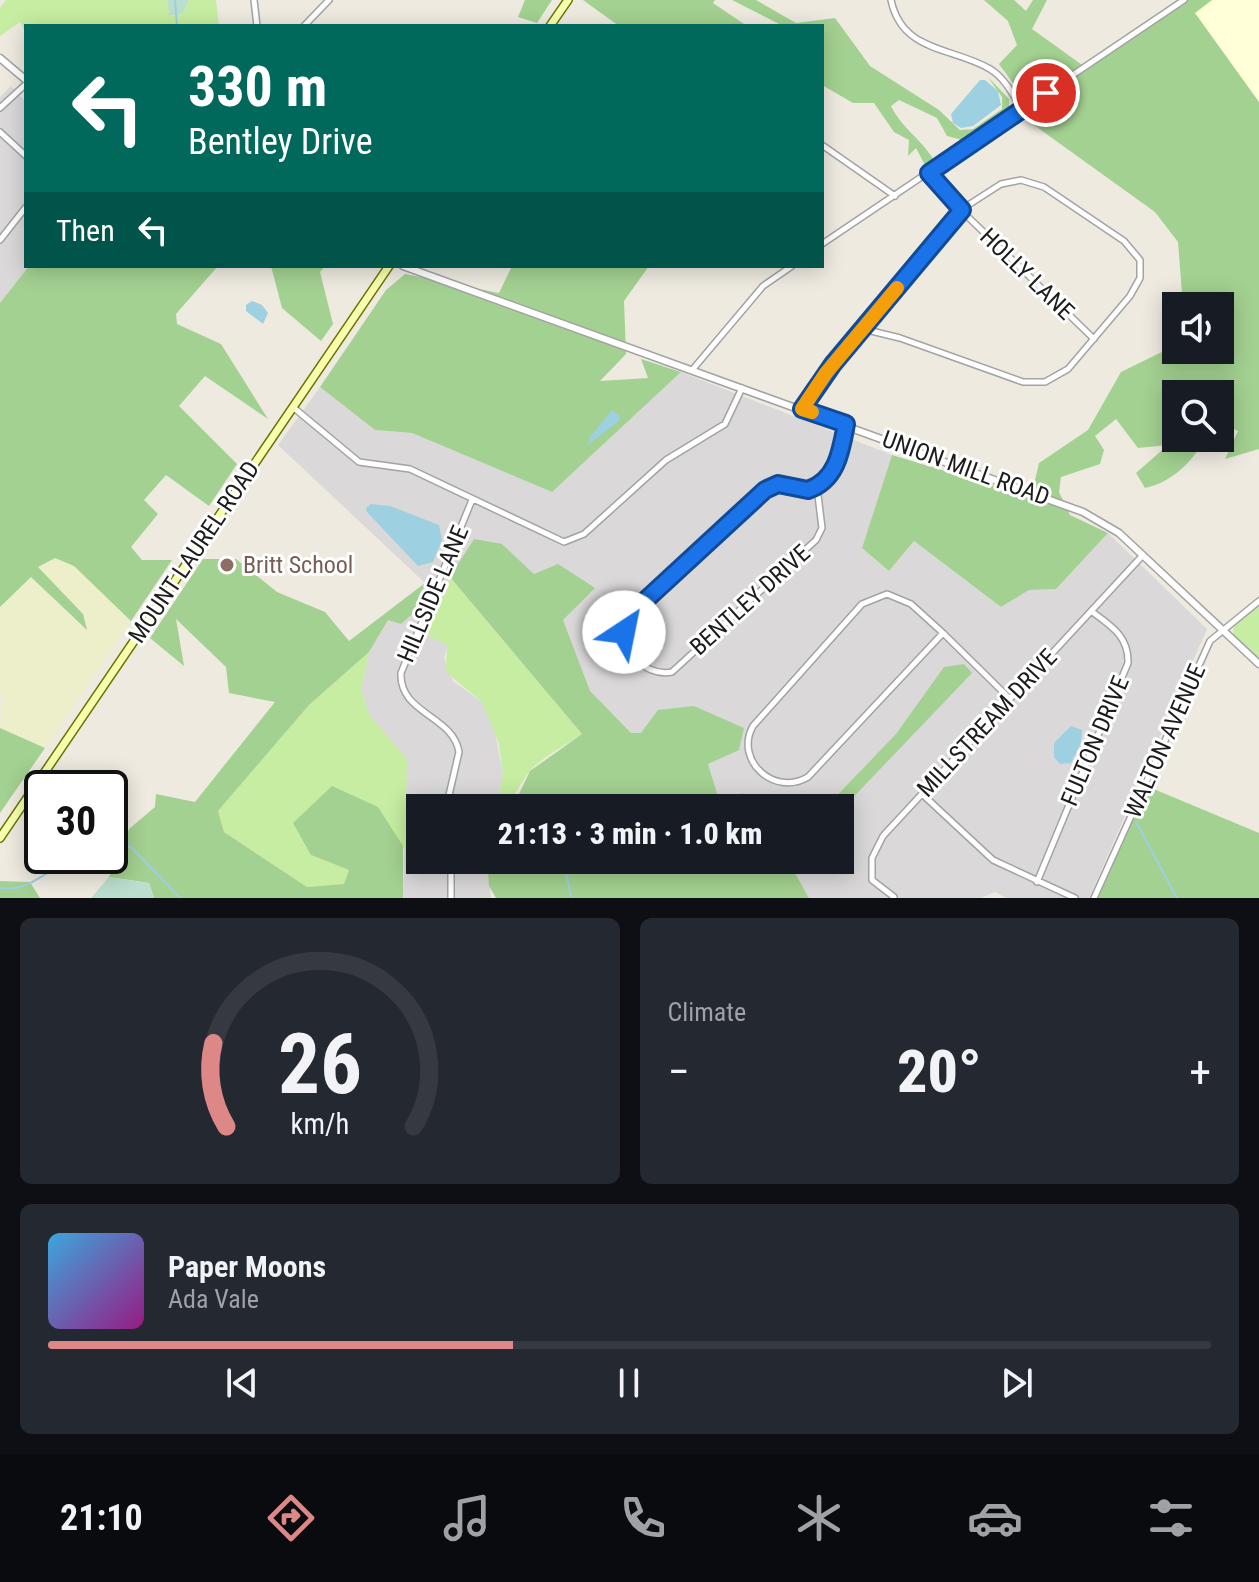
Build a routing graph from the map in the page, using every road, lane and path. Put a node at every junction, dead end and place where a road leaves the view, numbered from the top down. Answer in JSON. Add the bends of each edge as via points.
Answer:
{"nodes":[{"id":1,"x":254,"y":0,"type":"edge"},
{"id":2,"x":329,"y":0,"type":"edge"},
{"id":3,"x":568,"y":0,"type":"edge"},
{"id":4,"x":891,"y":0,"type":"edge"},
{"id":5,"x":1184,"y":0,"type":"edge"},
{"id":6,"x":257,"y":24,"type":"edge"},
{"id":7,"x":306,"y":24,"type":"edge"},
{"id":8,"x":551,"y":24,"type":"edge"},
{"id":9,"x":0,"y":58,"type":"edge"},
{"id":10,"x":24,"y":80,"type":"edge"},
{"id":11,"x":24,"y":84,"type":"edge"},
{"id":12,"x":0,"y":108,"type":"edge"},
{"id":13,"x":1022,"y":109,"type":"junction"},
{"id":14,"x":0,"y":132,"type":"edge"},
{"id":15,"x":824,"y":146,"type":"edge"},
{"id":16,"x":24,"y":154,"type":"edge"},
{"id":17,"x":929,"y":173,"type":"junction"},
{"id":18,"x":895,"y":196,"type":"junction"},
{"id":19,"x":24,"y":210,"type":"edge"},
{"id":20,"x":962,"y":210,"type":"junction"},
{"id":21,"x":0,"y":240,"type":"edge"},
{"id":22,"x":824,"y":243,"type":"edge"},
{"id":23,"x":388,"y":268,"type":"edge"},
{"id":24,"x":409,"y":268,"type":"edge"},
{"id":25,"x":789,"y":268,"type":"edge"},
{"id":26,"x":863,"y":329,"type":"junction"},
{"id":27,"x":1094,"y":339,"type":"junction"},
{"id":28,"x":693,"y":369,"type":"junction"},
{"id":29,"x":742,"y":387,"type":"junction"},
{"id":30,"x":294,"y":408,"type":"junction"},
{"id":31,"x":802,"y":409,"type":"junction"},
{"id":32,"x":846,"y":424,"type":"junction"},
{"id":33,"x":817,"y":487,"type":"junction"},
{"id":34,"x":472,"y":500,"type":"junction"},
{"id":35,"x":1143,"y":555,"type":"junction"},
{"id":36,"x":1259,"y":601,"type":"edge"},
{"id":37,"x":1091,"y":611,"type":"junction"},
{"id":38,"x":1222,"y":630,"type":"junction"},
{"id":39,"x":943,"y":633,"type":"junction"},
{"id":40,"x":1259,"y":664,"type":"edge"},
{"id":41,"x":1009,"y":698,"type":"junction"},
{"id":42,"x":449,"y":794,"type":"edge"},
{"id":43,"x":922,"y":794,"type":"junction"},
{"id":44,"x":0,"y":838,"type":"edge"},
{"id":45,"x":451,"y":874,"type":"edge"},
{"id":46,"x":1037,"y":882,"type":"junction"},
{"id":47,"x":894,"y":897,"type":"edge"},
{"id":48,"x":451,"y":898,"type":"edge"},
{"id":49,"x":1075,"y":898,"type":"edge"},
{"id":50,"x":1094,"y":898,"type":"edge"}],
"edges":[{"from":1,"to":6,"type":"street"},
{"from":2,"to":7,"type":"street"},
{"from":3,"to":8,"type":"main road"},
{"from":4,"to":13,"type":"street","via":[[911,36],[994,72]]},
{"from":5,"to":13,"type":"street"},
{"from":9,"to":10,"type":"street"},
{"from":11,"to":12,"type":"street"},
{"from":13,"to":17,"type":"street"},
{"from":14,"to":16,"type":"street"},
{"from":15,"to":18,"type":"street"},
{"from":17,"to":18,"type":"street"},
{"from":17,"to":20,"type":"street","name":"HOLLY LANE"},
{"from":18,"to":22,"type":"street"},
{"from":19,"to":21,"type":"street"},
{"from":20,"to":26,"type":"street"},
{"from":20,"to":27,"type":"street","name":"HOLLY LANE"},
{"from":20,"to":27,"type":"street","via":[[1001,184],[1029,181],[1133,248],[1142,266],[1138,284]]},
{"from":23,"to":30,"type":"main road","name":"MOUNT LAUREL ROAD"},
{"from":24,"to":28,"type":"street","name":"UNION MILL ROAD"},
{"from":25,"to":28,"type":"street","via":[[763,286]]},
{"from":26,"to":27,"type":"street","via":[[1037,384],[1062,374]]},
{"from":26,"to":31,"type":"street"},
{"from":28,"to":29,"type":"street","name":"UNION MILL ROAD"},
{"from":29,"to":31,"type":"street","name":"UNION MILL ROAD"},
{"from":29,"to":34,"type":"street","via":[[725,424],[666,460],[574,540],[553,540]]},
{"from":30,"to":34,"type":"street","via":[[359,462],[405,467]]},
{"from":30,"to":44,"type":"main road","name":"MOUNT LAUREL ROAD"},
{"from":31,"to":32,"type":"street","name":"UNION MILL ROAD"},
{"from":32,"to":33,"type":"street","via":[[835,467]]},
{"from":32,"to":35,"type":"street","name":"UNION MILL ROAD","via":[[1083,512]]},
{"from":33,"to":33,"type":"street","name":"BENTLEY DRIVE","via":[[822,528],[807,550],[672,672],[652,670],[634,656],[624,637],[636,609],[765,490],[778,484]]},
{"from":34,"to":42,"type":"street","name":"HILLSIDE LANE","via":[[401,673],[408,700],[457,744]]},
{"from":35,"to":37,"type":"street","name":"MILLSTREAM DRIVE"},
{"from":35,"to":38,"type":"street","name":"UNION MILL ROAD"},
{"from":36,"to":38,"type":"street","name":"WALTON AVENUE"},
{"from":37,"to":41,"type":"street","name":"MILLSTREAM DRIVE"},
{"from":37,"to":46,"type":"street","name":"FULTON DRIVE","via":[[1119,632],[1128,663]]},
{"from":38,"to":40,"type":"street","name":"UNION MILL ROAD"},
{"from":38,"to":50,"type":"street","name":"WALTON AVENUE","via":[[1203,655]]},
{"from":39,"to":39,"type":"street","via":[[904,599],[887,594],[869,599],[753,726],[746,743],[751,761],[781,783],[808,777]]},
{"from":39,"to":41,"type":"street"},
{"from":41,"to":43,"type":"street","name":"MILLSTREAM DRIVE"},
{"from":43,"to":46,"type":"street","via":[[993,860]]},
{"from":43,"to":47,"type":"street","name":"MILLSTREAM DRIVE","via":[[883,836],[872,858],[872,880]]},
{"from":45,"to":48,"type":"street"},
{"from":46,"to":49,"type":"street"}]}
